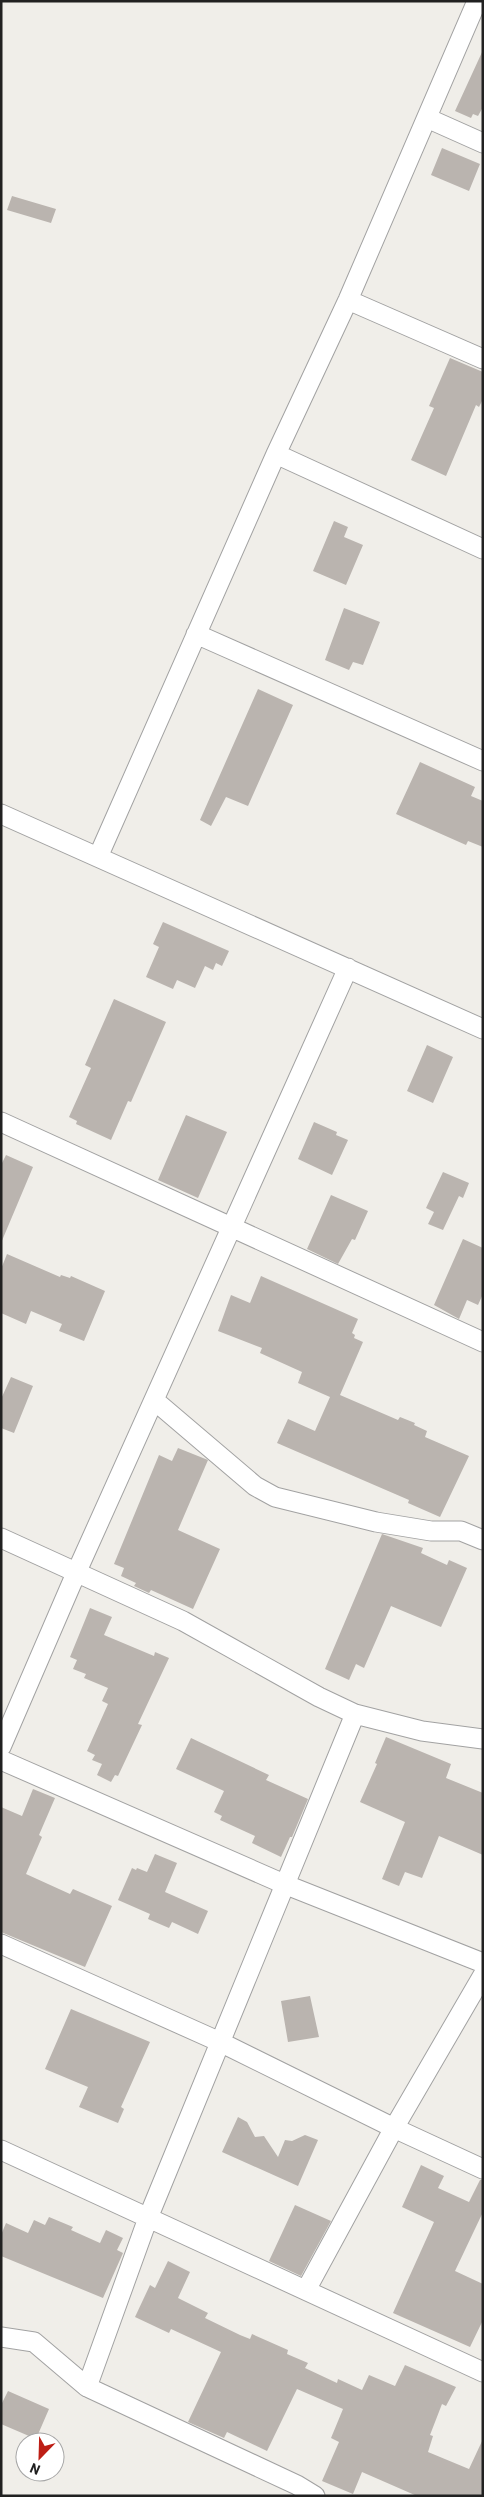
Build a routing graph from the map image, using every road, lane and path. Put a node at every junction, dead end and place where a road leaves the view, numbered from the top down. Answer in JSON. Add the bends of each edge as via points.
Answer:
{"nodes":[{"id":1,"x":477,"y":1,"type":"edge"},
{"id":2,"x":427,"y":118,"type":"junction"},
{"id":3,"x":483,"y":143,"type":"edge"},
{"id":4,"x":348,"y":300,"type":"junction"},
{"id":5,"x":483,"y":358,"type":"edge"},
{"id":6,"x":276,"y":454,"type":"junction"},
{"id":7,"x":483,"y":549,"type":"edge"},
{"id":8,"x":196,"y":634,"type":"junction"},
{"id":9,"x":483,"y":761,"type":"edge"},
{"id":10,"x":1,"y":814,"type":"edge"},
{"id":11,"x":98,"y":857,"type":"junction"},
{"id":12,"x":348,"y":968,"type":"junction"},
{"id":13,"x":483,"y":1029,"type":"edge"},
{"id":14,"x":1,"y":1122,"type":"edge"},
{"id":15,"x":231,"y":1227,"type":"junction"},
{"id":16,"x":483,"y":1342,"type":"edge"},
{"id":17,"x":154,"y":1400,"type":"junction"},
{"id":18,"x":1,"y":1538,"type":"edge"},
{"id":19,"x":483,"y":1540,"type":"edge"},
{"id":20,"x":77,"y":1571,"type":"junction"},
{"id":21,"x":355,"y":1714,"type":"junction"},
{"id":22,"x":483,"y":1740,"type":"edge"},
{"id":23,"x":1,"y":1747,"type":"edge"},
{"id":24,"x":1,"y":1760,"type":"edge"},
{"id":25,"x":284,"y":1884,"type":"junction"},
{"id":26,"x":1,"y":1944,"type":"edge"},
{"id":27,"x":483,"y":1964,"type":"edge"},
{"id":28,"x":483,"y":1975,"type":"edge"},
{"id":29,"x":220,"y":2042,"type":"junction"},
{"id":30,"x":394,"y":2128,"type":"junction"},
{"id":31,"x":1,"y":2150,"type":"edge"},
{"id":32,"x":483,"y":2169,"type":"edge"},
{"id":33,"x":148,"y":2218,"type":"junction"},
{"id":34,"x":306,"y":2290,"type":"junction"},
{"id":35,"x":1,"y":2337,"type":"edge"},
{"id":36,"x":483,"y":2372,"type":"edge"},
{"id":37,"x":87,"y":2387,"type":"junction"},
{"id":38,"x":315,"y":2496,"type":"edge"}],
"edges":[{"from":1,"to":2,"type":"street"},
{"from":2,"to":3,"type":"street"},
{"from":2,"to":4,"type":"street"},
{"from":4,"to":5,"type":"street"},
{"from":4,"to":6,"type":"street"},
{"from":6,"to":7,"type":"street"},
{"from":6,"to":8,"type":"street"},
{"from":8,"to":9,"type":"street"},
{"from":8,"to":11,"type":"street"},
{"from":10,"to":11,"type":"street"},
{"from":11,"to":12,"type":"street"},
{"from":12,"to":13,"type":"street"},
{"from":12,"to":15,"type":"street"},
{"from":14,"to":15,"type":"street"},
{"from":15,"to":16,"type":"street"},
{"from":15,"to":17,"type":"street"},
{"from":17,"to":19,"type":"street","via":[[255,1486],[275,1497],[376,1522],[431,1531],[461,1531]]},
{"from":17,"to":20,"type":"street"},
{"from":18,"to":20,"type":"street"},
{"from":20,"to":21,"type":"street","via":[[183,1621]]},
{"from":20,"to":23,"type":"street"},
{"from":21,"to":22,"type":"street","via":[[422,1731]]},
{"from":21,"to":25,"type":"street"},
{"from":24,"to":25,"type":"street"},
{"from":25,"to":27,"type":"street"},
{"from":25,"to":29,"type":"street"},
{"from":26,"to":29,"type":"street"},
{"from":28,"to":30,"type":"street"},
{"from":29,"to":30,"type":"street"},
{"from":29,"to":33,"type":"street"},
{"from":30,"to":32,"type":"street"},
{"from":30,"to":34,"type":"street"},
{"from":31,"to":33,"type":"street"},
{"from":33,"to":34,"type":"street"},
{"from":33,"to":37,"type":"street"},
{"from":34,"to":36,"type":"street"},
{"from":35,"to":37,"type":"street","via":[[34,2342]]},
{"from":37,"to":38,"type":"street"}]}
